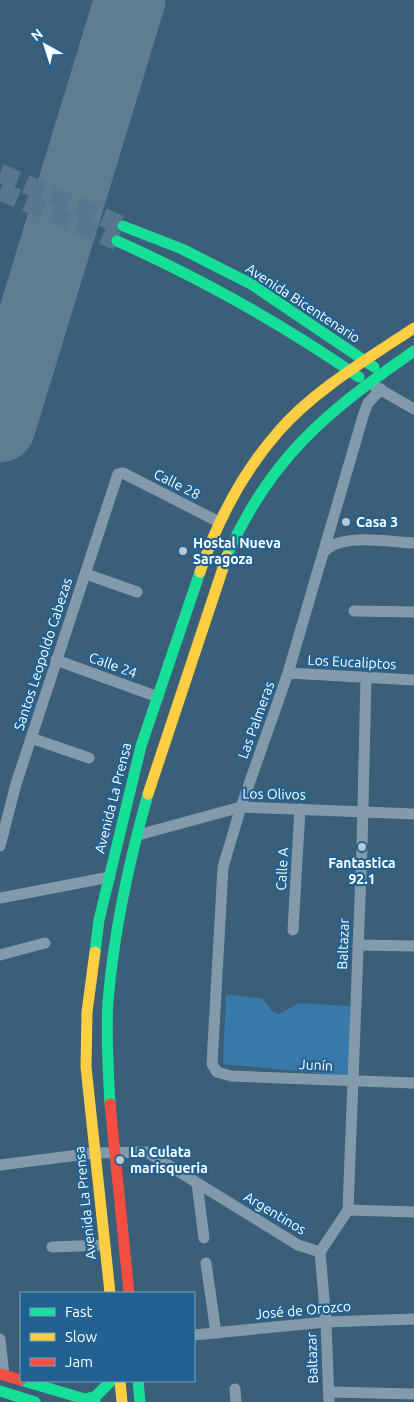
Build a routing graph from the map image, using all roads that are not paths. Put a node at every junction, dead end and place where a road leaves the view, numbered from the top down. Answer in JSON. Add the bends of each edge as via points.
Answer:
{"nodes":[{"id":1,"x":123,"y":226,"type":"tunnel mouth"},
{"id":2,"x":118,"y":241,"type":"tunnel mouth"},
{"id":3,"x":414,"y":328,"type":"edge"},
{"id":4,"x":414,"y":351,"type":"edge"},
{"id":5,"x":364,"y":361,"type":"junction"},
{"id":6,"x":350,"y":371,"type":"junction"},
{"id":7,"x":382,"y":373,"type":"junction"},
{"id":8,"x":368,"y":384,"type":"junction"},
{"id":9,"x":381,"y":389,"type":"junction"},
{"id":10,"x":414,"y":409,"type":"edge"},
{"id":11,"x":120,"y":473,"type":"joint"},
{"id":12,"x":219,"y":522,"type":"junction"},
{"id":13,"x":414,"y":543,"type":"edge"},
{"id":14,"x":326,"y":550,"type":"junction"},
{"id":15,"x":86,"y":574,"type":"junction"},
{"id":16,"x":137,"y":592,"type":"dead end"},
{"id":17,"x":354,"y":611,"type":"dead end"},
{"id":18,"x":414,"y":612,"type":"edge"},
{"id":19,"x":56,"y":660,"type":"junction"},
{"id":20,"x":288,"y":673,"type":"junction"},
{"id":21,"x":366,"y":678,"type":"junction"},
{"id":22,"x":414,"y":680,"type":"edge"},
{"id":23,"x":158,"y":697,"type":"junction"},
{"id":24,"x":31,"y":738,"type":"junction"},
{"id":25,"x":89,"y":758,"type":"dead end"},
{"id":26,"x":241,"y":807,"type":"junction"},
{"id":27,"x":300,"y":809,"type":"junction"},
{"id":28,"x":363,"y":812,"type":"junction"},
{"id":29,"x":414,"y":814,"type":"edge"},
{"id":30,"x":138,"y":835,"type":"junction"},
{"id":31,"x":0,"y":846,"type":"edge"},
{"id":32,"x":110,"y":877,"type":"junction"},
{"id":33,"x":0,"y":898,"type":"edge"},
{"id":34,"x":293,"y":930,"type":"dead end"},
{"id":35,"x":45,"y":943,"type":"dead end"},
{"id":36,"x":358,"y":945,"type":"junction"},
{"id":37,"x":414,"y":946,"type":"edge"},
{"id":38,"x":0,"y":954,"type":"edge"},
{"id":39,"x":217,"y":1072,"type":"joint"},
{"id":40,"x":354,"y":1082,"type":"junction"},
{"id":41,"x":414,"y":1082,"type":"edge"},
{"id":42,"x":113,"y":1152,"type":"junction"},
{"id":43,"x":94,"y":1153,"type":"junction"},
{"id":44,"x":0,"y":1165,"type":"edge"},
{"id":45,"x":197,"y":1183,"type":"junction"},
{"id":46,"x":348,"y":1210,"type":"junction"},
{"id":47,"x":414,"y":1212,"type":"edge"},
{"id":48,"x":204,"y":1238,"type":"dead end"},
{"id":49,"x":104,"y":1245,"type":"junction"},
{"id":50,"x":52,"y":1247,"type":"dead end"},
{"id":51,"x":320,"y":1252,"type":"junction"},
{"id":52,"x":206,"y":1263,"type":"dead end"},
{"id":53,"x":110,"y":1292,"type":"edge"},
{"id":54,"x":129,"y":1292,"type":"edge"},
{"id":55,"x":414,"y":1319,"type":"edge"},
{"id":56,"x":326,"y":1322,"type":"junction"},
{"id":57,"x":216,"y":1333,"type":"junction"},
{"id":58,"x":195,"y":1335,"type":"edge"},
{"id":59,"x":0,"y":1339,"type":"edge"},
{"id":60,"x":2,"y":1374,"type":"edge"},
{"id":61,"x":20,"y":1379,"type":"edge"},
{"id":62,"x":35,"y":1382,"type":"edge"},
{"id":63,"x":110,"y":1382,"type":"edge"},
{"id":64,"x":120,"y":1382,"type":"edge"},
{"id":65,"x":138,"y":1382,"type":"edge"},
{"id":66,"x":61,"y":1386,"type":"edge"},
{"id":67,"x":235,"y":1390,"type":"dead end"},
{"id":68,"x":0,"y":1391,"type":"edge"},
{"id":69,"x":414,"y":1394,"type":"edge"},
{"id":70,"x":329,"y":1397,"type":"edge"},
{"id":71,"x":91,"y":1401,"type":"edge"},
{"id":72,"x":35,"y":1402,"type":"edge"},
{"id":73,"x":122,"y":1402,"type":"edge"},
{"id":74,"x":140,"y":1402,"type":"edge"},
{"id":75,"x":236,"y":1402,"type":"edge"}],
"edges":[{"from":1,"to":5,"type":"main road","name":"Avenida Bicentenario","via":[[182,249],[251,284]]},
{"from":2,"to":6,"type":"main road","via":[[239,299]]},
{"from":3,"to":5,"type":"main road","name":"Avenida La Prensa"},
{"from":4,"to":7,"type":"main road"},
{"from":5,"to":6,"type":"main road","name":"Avenida La Prensa"},
{"from":5,"to":7,"type":"main road","name":"Avenida Bicentenario"},
{"from":6,"to":8,"type":"main road"},
{"from":6,"to":12,"type":"main road","name":"Avenida La Prensa","via":[[278,432],[244,479]]},
{"from":7,"to":8,"type":"main road"},
{"from":8,"to":9,"type":"street"},
{"from":8,"to":30,"type":"main road","via":[[296,443],[262,487],[233,542],[163,747]]},
{"from":9,"to":10,"type":"street"},
{"from":9,"to":14,"type":"street","name":"Las Palmeras","via":[[368,403],[364,413]]},
{"from":11,"to":12,"type":"street","name":"Calle 28"},
{"from":11,"to":15,"type":"street","name":"Santos Leopoldo Cabezas"},
{"from":12,"to":23,"type":"main road","name":"Avenida La Prensa"},
{"from":13,"to":14,"type":"street","via":[[349,540],[333,543]]},
{"from":14,"to":20,"type":"street","name":"Las Palmeras"},
{"from":15,"to":16,"type":"street"},
{"from":15,"to":19,"type":"street","name":"Santos Leopoldo Cabezas"},
{"from":17,"to":18,"type":"street"},
{"from":19,"to":23,"type":"street","name":"Calle 24"},
{"from":19,"to":24,"type":"street","name":"Santos Leopoldo Cabezas"},
{"from":20,"to":21,"type":"street","name":"Los Eucaliptos"},
{"from":20,"to":26,"type":"street","name":"Las Palmeras"},
{"from":21,"to":22,"type":"street","name":"Los Eucaliptos"},
{"from":21,"to":28,"type":"street","name":"Baltazar"},
{"from":23,"to":32,"type":"main road","name":"Avenida La Prensa","via":[[141,746]]},
{"from":24,"to":25,"type":"street"},
{"from":24,"to":31,"type":"street","name":"Santos Leopoldo Cabezas"},
{"from":26,"to":27,"type":"street","name":"Los Olivos"},
{"from":26,"to":30,"type":"street","name":"Los Olivos"},
{"from":26,"to":39,"type":"street","name":"Las Palmeras","via":[[223,867],[212,1064]]},
{"from":27,"to":28,"type":"street","name":"Los Olivos"},
{"from":27,"to":34,"type":"street","name":"Calle A"},
{"from":28,"to":29,"type":"street","name":"Los Olivos"},
{"from":28,"to":36,"type":"street","name":"Baltazar"},
{"from":30,"to":42,"type":"main road","via":[[119,918],[108,1009],[107,1057]]},
{"from":32,"to":33,"type":"street"},
{"from":32,"to":43,"type":"main road","name":"Avenida La Prensa","via":[[99,920],[87,1012],[86,1066]]},
{"from":35,"to":38,"type":"street"},
{"from":36,"to":37,"type":"street"},
{"from":36,"to":40,"type":"street","name":"Baltazar"},
{"from":39,"to":40,"type":"street","name":"Junín","via":[[231,1076]]},
{"from":40,"to":41,"type":"street","name":"Junín"},
{"from":40,"to":46,"type":"street","name":"Baltazar"},
{"from":42,"to":43,"type":"street","name":"Argentinos"},
{"from":42,"to":45,"type":"street","name":"Argentinos","via":[[147,1152]]},
{"from":42,"to":54,"type":"main road"},
{"from":43,"to":44,"type":"street"},
{"from":43,"to":49,"type":"main road","name":"Avenida La Prensa"},
{"from":45,"to":48,"type":"street"},
{"from":45,"to":51,"type":"street","name":"Argentinos","via":[[298,1245]]},
{"from":46,"to":47,"type":"street"},
{"from":46,"to":51,"type":"street"},
{"from":49,"to":50,"type":"street"},
{"from":49,"to":53,"type":"main road","name":"Avenida La Prensa"},
{"from":51,"to":56,"type":"street","name":"Baltazar"},
{"from":52,"to":57,"type":"street"},
{"from":55,"to":56,"type":"street","name":"José de Orozco"},
{"from":56,"to":57,"type":"street","name":"José de Orozco"},
{"from":56,"to":70,"type":"street","name":"Baltazar"},
{"from":57,"to":58,"type":"street","name":"José de Orozco"},
{"from":59,"to":60,"type":"street"},
{"from":60,"to":61,"type":"main road"},
{"from":62,"to":66,"type":"main road"},
{"from":63,"to":71,"type":"main road"},
{"from":64,"to":73,"type":"main road"},
{"from":65,"to":74,"type":"main road"},
{"from":66,"to":71,"type":"main road"},
{"from":67,"to":75,"type":"street"},
{"from":68,"to":72,"type":"main road"},
{"from":69,"to":70,"type":"street"}]}
